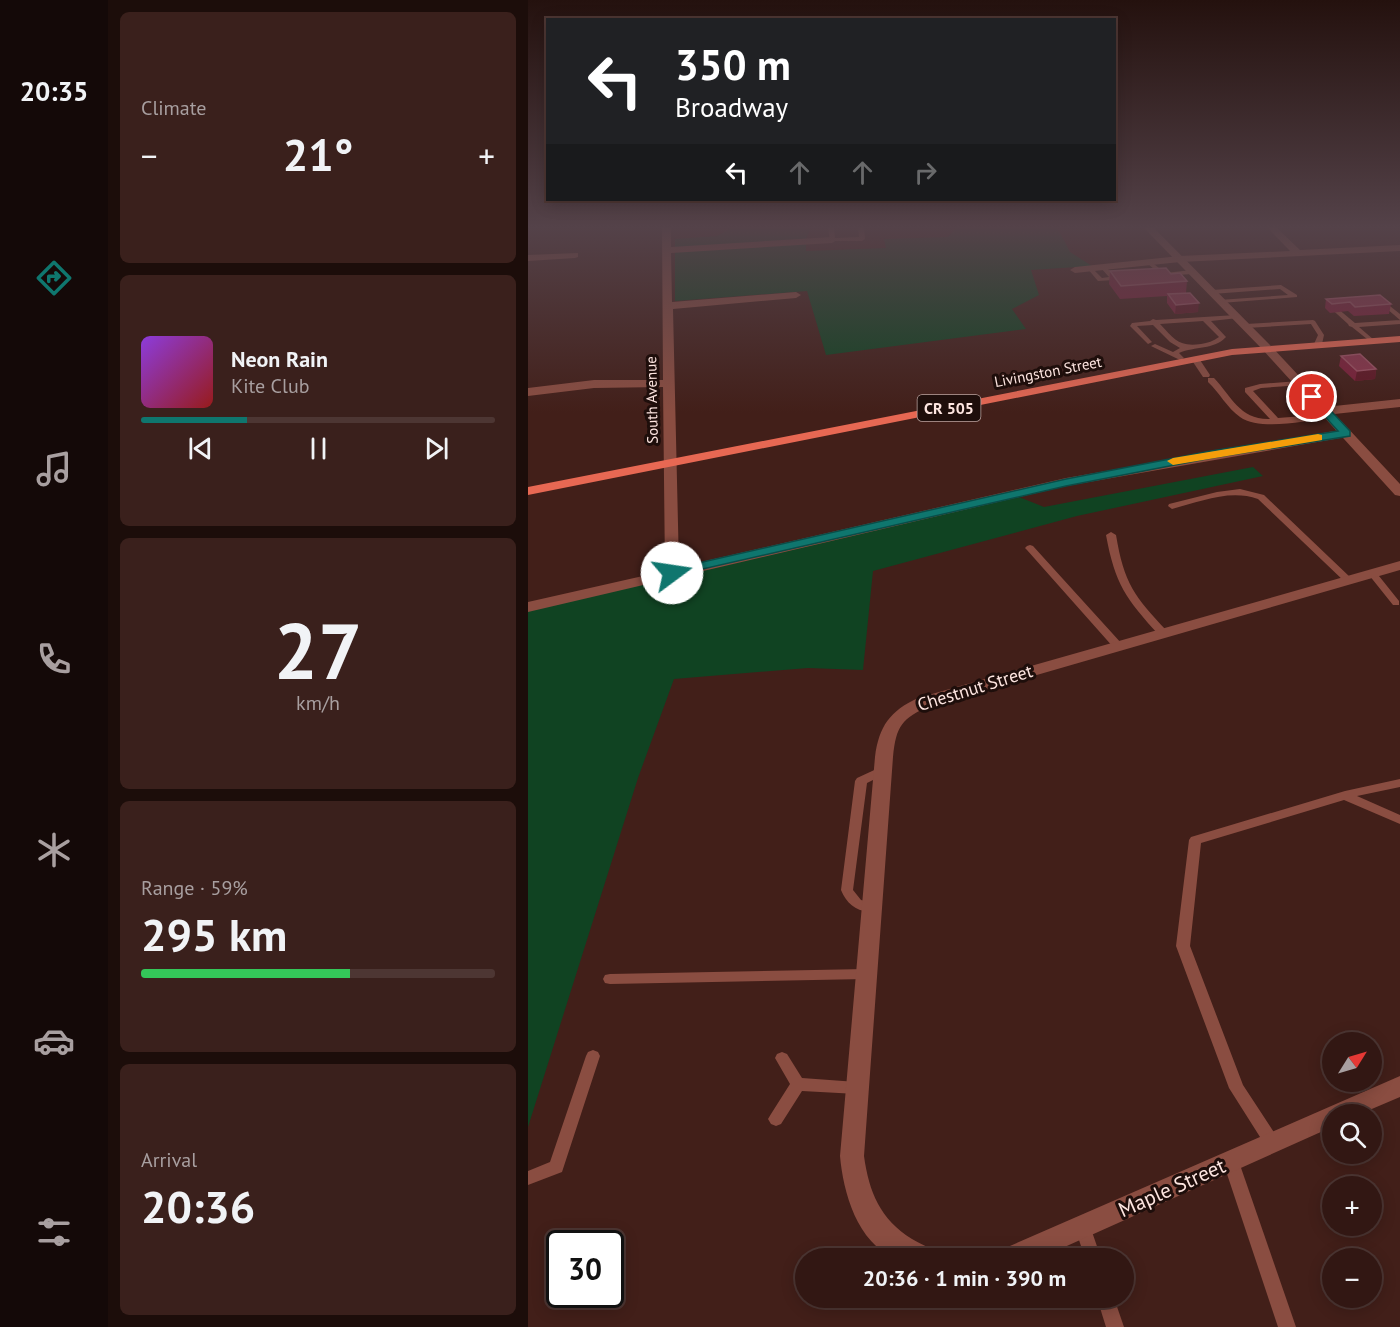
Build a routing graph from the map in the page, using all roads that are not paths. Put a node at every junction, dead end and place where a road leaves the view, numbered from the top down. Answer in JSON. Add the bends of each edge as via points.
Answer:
{"nodes":[{"id":1,"x":667,"y":289,"type":"edge"},
{"id":2,"x":1209,"y":289,"type":"edge"},
{"id":3,"x":1254,"y":289,"type":"edge"},
{"id":4,"x":1284,"y":289,"type":"edge"},
{"id":5,"x":1212,"y":292,"type":"junction"},
{"id":6,"x":796,"y":295,"type":"dead end"},
{"id":7,"x":1221,"y":301,"type":"junction"},
{"id":8,"x":1370,"y":301,"type":"edge"},
{"id":9,"x":1339,"y":303,"type":"edge"},
{"id":10,"x":668,"y":306,"type":"junction"},
{"id":11,"x":1236,"y":317,"type":"junction"},
{"id":12,"x":1204,"y":318,"type":"junction"},
{"id":13,"x":1400,"y":320,"type":"edge"},
{"id":14,"x":1153,"y":321,"type":"junction"},
{"id":15,"x":1351,"y":325,"type":"junction"},
{"id":16,"x":1246,"y":326,"type":"junction"},
{"id":17,"x":1400,"y":339,"type":"edge"},
{"id":18,"x":1372,"y":341,"type":"junction"},
{"id":19,"x":1176,"y":344,"type":"junction"},
{"id":20,"x":1318,"y":344,"type":"junction"},
{"id":21,"x":1184,"y":347,"type":"junction"},
{"id":22,"x":1267,"y":348,"type":"junction"},
{"id":23,"x":1192,"y":365,"type":"junction"},
{"id":24,"x":668,"y":383,"type":"junction"},
{"id":25,"x":1299,"y":383,"type":"junction"},
{"id":26,"x":528,"y":392,"type":"edge"},
{"id":27,"x":1400,"y":402,"type":"edge"},
{"id":28,"x":1327,"y":413,"type":"junction"},
{"id":29,"x":1276,"y":421,"type":"junction"},
{"id":30,"x":1346,"y":433,"type":"junction"},
{"id":31,"x":670,"y":463,"type":"junction"},
{"id":32,"x":528,"y":491,"type":"edge"},
{"id":33,"x":1400,"y":492,"type":"edge"},
{"id":34,"x":1172,"y":506,"type":"dead end"},
{"id":35,"x":1111,"y":535,"type":"dead end"},
{"id":36,"x":1030,"y":549,"type":"dead end"},
{"id":37,"x":1400,"y":565,"type":"edge"},
{"id":38,"x":672,"y":573,"type":"junction"},
{"id":39,"x":1372,"y":573,"type":"junction"},
{"id":40,"x":1348,"y":579,"type":"junction"},
{"id":41,"x":1396,"y":603,"type":"dead end"},
{"id":42,"x":528,"y":607,"type":"edge"},
{"id":43,"x":1164,"y":633,"type":"junction"},
{"id":44,"x":1118,"y":646,"type":"junction"},
{"id":45,"x":1400,"y":783,"type":"edge"},
{"id":46,"x":1345,"y":795,"type":"junction"},
{"id":47,"x":1400,"y":820,"type":"edge"},
{"id":48,"x":867,"y":975,"type":"junction"},
{"id":49,"x":610,"y":979,"type":"dead end"},
{"id":50,"x":592,"y":1056,"type":"dead end"},
{"id":51,"x":782,"y":1058,"type":"dead end"},
{"id":52,"x":798,"y":1084,"type":"junction"},
{"id":53,"x":1400,"y":1086,"type":"edge"},
{"id":54,"x":857,"y":1088,"type":"junction"},
{"id":55,"x":1359,"y":1104,"type":"edge"},
{"id":56,"x":776,"y":1119,"type":"dead end"},
{"id":57,"x":1322,"y":1121,"type":"edge"},
{"id":58,"x":1274,"y":1143,"type":"junction"},
{"id":59,"x":1231,"y":1162,"type":"junction"},
{"id":60,"x":528,"y":1178,"type":"edge"},
{"id":61,"x":1083,"y":1228,"type":"junction"},
{"id":62,"x":903,"y":1248,"type":"edge"},
{"id":63,"x":1036,"y":1248,"type":"edge"},
{"id":64,"x":1090,"y":1248,"type":"edge"},
{"id":65,"x":1109,"y":1308,"type":"edge"},
{"id":66,"x":1115,"y":1327,"type":"edge"},
{"id":67,"x":1287,"y":1327,"type":"edge"}],
"edges":[{"from":1,"to":10,"type":"street","name":"South Avenue"},
{"from":2,"to":5,"type":"street"},
{"from":3,"to":5,"type":"lane"},
{"from":4,"to":7,"type":"lane","via":[[1295,296]]},
{"from":5,"to":7,"type":"street"},
{"from":6,"to":10,"type":"street"},
{"from":7,"to":11,"type":"street"},
{"from":8,"to":13,"type":"lane","via":[[1380,300]]},
{"from":9,"to":15,"type":"lane","via":[[1328,303]]},
{"from":10,"to":24,"type":"street","name":"South Avenue"},
{"from":11,"to":12,"type":"lane"},
{"from":11,"to":16,"type":"street"},
{"from":12,"to":14,"type":"lane"},
{"from":12,"to":21,"type":"lane","via":[[1223,337],[1219,342]]},
{"from":13,"to":15,"type":"lane"},
{"from":14,"to":19,"type":"lane"},
{"from":14,"to":23,"type":"lane","via":[[1133,326],[1151,344]]},
{"from":15,"to":18,"type":"lane"},
{"from":16,"to":20,"type":"lane","via":[[1313,322],[1321,335]]},
{"from":16,"to":22,"type":"street"},
{"from":17,"to":18,"type":"main road","name":"Livingston Street","number":"CR 505"},
{"from":18,"to":20,"type":"main road","name":"Livingston Street","number":"CR 505"},
{"from":19,"to":21,"type":"lane"},
{"from":19,"to":23,"type":"lane"},
{"from":20,"to":22,"type":"main road","name":"Livingston Street","number":"CR 505"},
{"from":21,"to":23,"type":"lane","via":[[1176,352]]},
{"from":22,"to":23,"type":"main road","name":"Livingston Street","number":"CR 505"},
{"from":22,"to":25,"type":"street"},
{"from":23,"to":29,"type":"lane","via":[[1241,417],[1255,422]]},
{"from":23,"to":31,"type":"main road","name":"Livingston Street","number":"CR 505"},
{"from":24,"to":26,"type":"street","via":[[594,384]]},
{"from":24,"to":31,"type":"street","name":"South Avenue"},
{"from":25,"to":28,"type":"street"},
{"from":25,"to":29,"type":"lane","via":[[1248,390]]},
{"from":27,"to":28,"type":"street"},
{"from":28,"to":29,"type":"lane"},
{"from":28,"to":30,"type":"street"},
{"from":30,"to":33,"type":"street"},
{"from":30,"to":38,"type":"street","via":[[1066,482]]},
{"from":31,"to":32,"type":"main road","name":"Livingston Street","number":"CR 505"},
{"from":31,"to":38,"type":"street","name":"South Avenue"},
{"from":34,"to":40,"type":"lane","via":[[1230,492],[1253,493]]},
{"from":35,"to":43,"type":"lane","via":[[1122,584]]},
{"from":36,"to":44,"type":"lane"},
{"from":37,"to":39,"type":"street","name":"Chestnut Street"},
{"from":38,"to":42,"type":"street"},
{"from":39,"to":40,"type":"street","name":"Chestnut Street"},
{"from":39,"to":41,"type":"lane"},
{"from":40,"to":43,"type":"street","name":"Chestnut Street"},
{"from":43,"to":44,"type":"street","name":"Chestnut Street"},
{"from":44,"to":48,"type":"street","name":"Chestnut Street","via":[[910,707],[890,725],[886,735]]},
{"from":45,"to":46,"type":"lane"},
{"from":46,"to":47,"type":"lane"},
{"from":46,"to":58,"type":"lane","via":[[1195,840],[1183,946],[1238,1088]]},
{"from":48,"to":49,"type":"lane"},
{"from":48,"to":54,"type":"street","name":"Chestnut Street"},
{"from":50,"to":60,"type":"lane","via":[[556,1167]]},
{"from":51,"to":52,"type":"lane"},
{"from":52,"to":54,"type":"lane"},
{"from":52,"to":56,"type":"lane"},
{"from":53,"to":55,"type":"street"},
{"from":54,"to":62,"type":"street","name":"Chestnut Street","via":[[853,1181],[861,1204],[883,1233]]},
{"from":57,"to":58,"type":"street","name":"Maple Street"},
{"from":58,"to":59,"type":"street","name":"Maple Street"},
{"from":59,"to":61,"type":"street","name":"Maple Street"},
{"from":59,"to":67,"type":"lane"},
{"from":61,"to":63,"type":"street","name":"Maple Street"},
{"from":61,"to":64,"type":"lane"},
{"from":65,"to":66,"type":"lane"}]}
